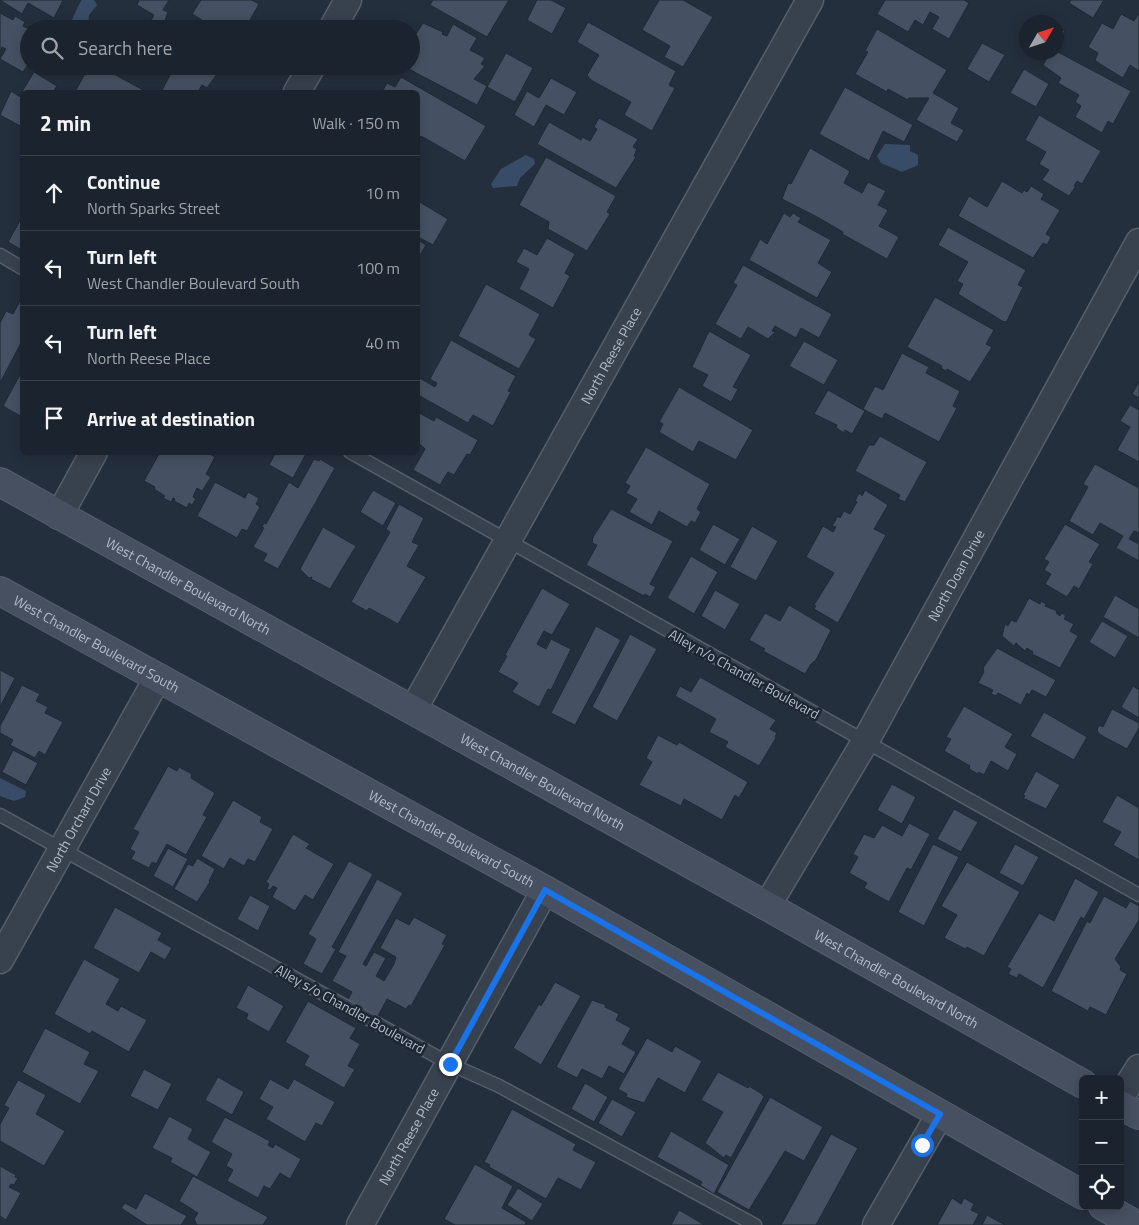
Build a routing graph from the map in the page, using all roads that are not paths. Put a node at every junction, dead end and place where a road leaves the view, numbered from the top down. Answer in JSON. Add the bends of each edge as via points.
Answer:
{"nodes":[{"id":1,"x":348,"y":0,"type":"edge"},
{"id":2,"x":810,"y":0,"type":"edge"},
{"id":3,"x":337,"y":20,"type":"edge"},
{"id":4,"x":307,"y":75,"type":"edge"},
{"id":5,"x":298,"y":90,"type":"edge"},
{"id":6,"x":1139,"y":242,"type":"edge"},
{"id":7,"x":0,"y":255,"type":"edge"},
{"id":8,"x":20,"y":267,"type":"edge"},
{"id":9,"x":92,"y":455,"type":"edge"},
{"id":10,"x":355,"y":455,"type":"edge"},
{"id":11,"x":0,"y":482,"type":"edge"},
{"id":12,"x":59,"y":516,"type":"junction"},
{"id":13,"x":508,"y":542,"type":"junction"},
{"id":14,"x":0,"y":592,"type":"edge"},
{"id":15,"x":157,"y":678,"type":"junction"},
{"id":16,"x":413,"y":710,"type":"junction"},
{"id":17,"x":865,"y":742,"type":"junction"},
{"id":18,"x":0,"y":815,"type":"edge"},
{"id":19,"x":62,"y":848,"type":"junction"},
{"id":20,"x":545,"y":890,"type":"junction"},
{"id":21,"x":1139,"y":895,"type":"edge"},
{"id":22,"x":767,"y":906,"type":"junction"},
{"id":23,"x":0,"y":960,"type":"edge"},
{"id":24,"x":450,"y":1064,"type":"junction"},
{"id":25,"x":1139,"y":1068,"type":"edge"},
{"id":26,"x":1079,"y":1082,"type":"edge"},
{"id":27,"x":1124,"y":1092,"type":"edge"},
{"id":28,"x":1124,"y":1107,"type":"edge"},
{"id":29,"x":940,"y":1114,"type":"junction"},
{"id":30,"x":1139,"y":1116,"type":"edge"},
{"id":31,"x":1079,"y":1193,"type":"edge"},
{"id":32,"x":1109,"y":1210,"type":"edge"},
{"id":33,"x":360,"y":1225,"type":"edge"},
{"id":34,"x":755,"y":1225,"type":"edge"},
{"id":35,"x":876,"y":1225,"type":"edge"},
{"id":36,"x":1136,"y":1225,"type":"edge"}],
"edges":[{"from":1,"to":3,"type":"street"},
{"from":2,"to":13,"type":"street","name":"North Reese Place"},
{"from":4,"to":5,"type":"street"},
{"from":6,"to":17,"type":"street","name":"North Doan Drive"},
{"from":7,"to":8,"type":"lane"},
{"from":9,"to":12,"type":"street"},
{"from":10,"to":13,"type":"lane","name":"Alley n/o Chandler Boulevard"},
{"from":11,"to":12,"type":"main road","name":"West Chandler Boulevard North"},
{"from":12,"to":16,"type":"main road","name":"West Chandler Boulevard North"},
{"from":13,"to":16,"type":"street","name":"North Reese Place"},
{"from":13,"to":17,"type":"lane","name":"Alley n/o Chandler Boulevard"},
{"from":14,"to":15,"type":"main road","name":"West Chandler Boulevard South"},
{"from":15,"to":19,"type":"street","name":"North Orchard Drive"},
{"from":15,"to":20,"type":"main road","name":"West Chandler Boulevard South"},
{"from":16,"to":22,"type":"main road","name":"West Chandler Boulevard North"},
{"from":17,"to":21,"type":"lane","name":"Alley n/o Chandler Boulevard"},
{"from":17,"to":22,"type":"street","name":"North Doan Drive"},
{"from":18,"to":19,"type":"lane","name":"Alley s/o Chandler Boulevard"},
{"from":19,"to":23,"type":"street","name":"North Orchard Drive"},
{"from":19,"to":24,"type":"lane","name":"Alley s/o Chandler Boulevard"},
{"from":20,"to":24,"type":"street","name":"North Reese Place"},
{"from":20,"to":29,"type":"main road","name":"West Chandler Boulevard South"},
{"from":22,"to":26,"type":"main road","name":"West Chandler Boulevard North"},
{"from":24,"to":33,"type":"street","name":"North Reese Place"},
{"from":24,"to":34,"type":"lane","name":"Alley s/o Chandler Boulevard","via":[[499,1086]]},
{"from":25,"to":27,"type":"street"},
{"from":28,"to":30,"type":"main road"},
{"from":29,"to":31,"type":"main road","name":"West Chandler Boulevard South"},
{"from":29,"to":35,"type":"street"},
{"from":32,"to":36,"type":"main road"}]}
